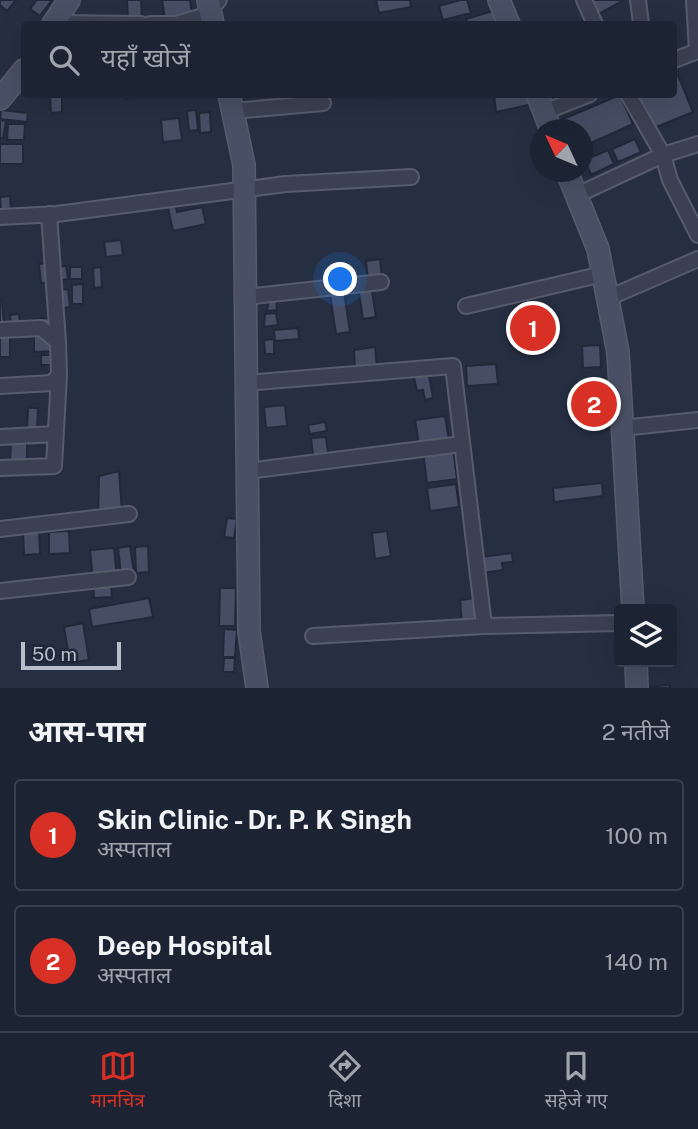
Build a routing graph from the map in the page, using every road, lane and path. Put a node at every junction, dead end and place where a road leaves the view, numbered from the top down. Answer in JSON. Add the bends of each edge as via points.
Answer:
{"nodes":[{"id":1,"x":69,"y":0,"type":"edge"},
{"id":2,"x":499,"y":0,"type":"edge"},
{"id":3,"x":584,"y":0,"type":"edge"},
{"id":4,"x":638,"y":0,"type":"edge"},
{"id":5,"x":694,"y":0,"type":"edge"},
{"id":6,"x":212,"y":8,"type":"edge"},
{"id":7,"x":56,"y":21,"type":"edge"},
{"id":8,"x":186,"y":21,"type":"edge"},
{"id":9,"x":508,"y":21,"type":"edge"},
{"id":10,"x":594,"y":21,"type":"edge"},
{"id":11,"x":641,"y":21,"type":"edge"},
{"id":12,"x":698,"y":51,"type":"edge"},
{"id":13,"x":677,"y":59,"type":"edge"},
{"id":14,"x":21,"y":74,"type":"edge"},
{"id":15,"x":580,"y":98,"type":"edge"},
{"id":16,"x":630,"y":98,"type":"edge"},
{"id":17,"x":0,"y":99,"type":"edge"},
{"id":18,"x":231,"y":103,"type":"edge"},
{"id":19,"x":323,"y":103,"type":"dead end"},
{"id":20,"x":544,"y":112,"type":"edge"},
{"id":21,"x":698,"y":144,"type":"edge"},
{"id":22,"x":663,"y":155,"type":"junction"},
{"id":23,"x":411,"y":177,"type":"dead end"},
{"id":24,"x":572,"y":182,"type":"edge"},
{"id":25,"x":244,"y":188,"type":"junction"},
{"id":26,"x":577,"y":195,"type":"junction"},
{"id":27,"x":48,"y":214,"type":"junction"},
{"id":28,"x":0,"y":217,"type":"edge"},
{"id":29,"x":698,"y":235,"type":"edge"},
{"id":30,"x":698,"y":258,"type":"edge"},
{"id":31,"x":603,"y":274,"type":"junction"},
{"id":32,"x":381,"y":282,"type":"dead end"},
{"id":33,"x":246,"y":298,"type":"junction"},
{"id":34,"x":608,"y":298,"type":"junction"},
{"id":35,"x":466,"y":306,"type":"dead end"},
{"id":36,"x":0,"y":331,"type":"edge"},
{"id":37,"x":58,"y":342,"type":"junction"},
{"id":38,"x":59,"y":375,"type":"junction"},
{"id":39,"x":246,"y":383,"type":"junction"},
{"id":40,"x":0,"y":386,"type":"edge"},
{"id":41,"x":698,"y":420,"type":"edge"},
{"id":42,"x":622,"y":428,"type":"junction"},
{"id":43,"x":55,"y":434,"type":"junction"},
{"id":44,"x":0,"y":437,"type":"edge"},
{"id":45,"x":461,"y":444,"type":"junction"},
{"id":46,"x":0,"y":468,"type":"edge"},
{"id":47,"x":247,"y":471,"type":"junction"},
{"id":48,"x":129,"y":514,"type":"dead end"},
{"id":49,"x":0,"y":529,"type":"edge"},
{"id":50,"x":128,"y":577,"type":"dead end"},
{"id":51,"x":0,"y":591,"type":"edge"},
{"id":52,"x":633,"y":604,"type":"edge"},
{"id":53,"x":614,"y":623,"type":"edge"},
{"id":54,"x":484,"y":626,"type":"junction"},
{"id":55,"x":313,"y":636,"type":"dead end"},
{"id":56,"x":635,"y":667,"type":"edge"},
{"id":57,"x":261,"y":684,"type":"edge"},
{"id":58,"x":633,"y":688,"type":"edge"}],
"edges":[{"from":1,"to":7,"type":"street"},
{"from":2,"to":9,"type":"street"},
{"from":3,"to":10,"type":"street"},
{"from":4,"to":11,"type":"street"},
{"from":5,"to":12,"type":"street"},
{"from":6,"to":8,"type":"street"},
{"from":12,"to":13,"type":"street"},
{"from":14,"to":17,"type":"street"},
{"from":15,"to":20,"type":"street"},
{"from":16,"to":22,"type":"street"},
{"from":18,"to":19,"type":"street"},
{"from":18,"to":25,"type":"street"},
{"from":21,"to":22,"type":"street"},
{"from":22,"to":26,"type":"street"},
{"from":22,"to":29,"type":"street","via":[[670,180]]},
{"from":23,"to":25,"type":"street"},
{"from":24,"to":26,"type":"street"},
{"from":25,"to":27,"type":"street"},
{"from":25,"to":33,"type":"street"},
{"from":26,"to":31,"type":"street"},
{"from":27,"to":28,"type":"street"},
{"from":27,"to":37,"type":"street"},
{"from":30,"to":34,"type":"street"},
{"from":31,"to":34,"type":"street"},
{"from":31,"to":35,"type":"street"},
{"from":32,"to":33,"type":"street"},
{"from":33,"to":39,"type":"street"},
{"from":34,"to":42,"type":"street","via":[[618,352]]},
{"from":36,"to":37,"type":"street","via":[[41,328]]},
{"from":37,"to":38,"type":"street"},
{"from":38,"to":40,"type":"street","via":[[52,383]]},
{"from":38,"to":43,"type":"street"},
{"from":39,"to":45,"type":"street","via":[[453,366]]},
{"from":39,"to":47,"type":"street"},
{"from":41,"to":42,"type":"street"},
{"from":42,"to":52,"type":"street"},
{"from":43,"to":44,"type":"street"},
{"from":43,"to":46,"type":"street","via":[[54,466]]},
{"from":45,"to":47,"type":"street"},
{"from":45,"to":54,"type":"street"},
{"from":47,"to":57,"type":"street","via":[[249,631]]},
{"from":48,"to":49,"type":"street"},
{"from":50,"to":51,"type":"street"},
{"from":53,"to":54,"type":"street"},
{"from":54,"to":55,"type":"street"},
{"from":56,"to":58,"type":"street"}]}
